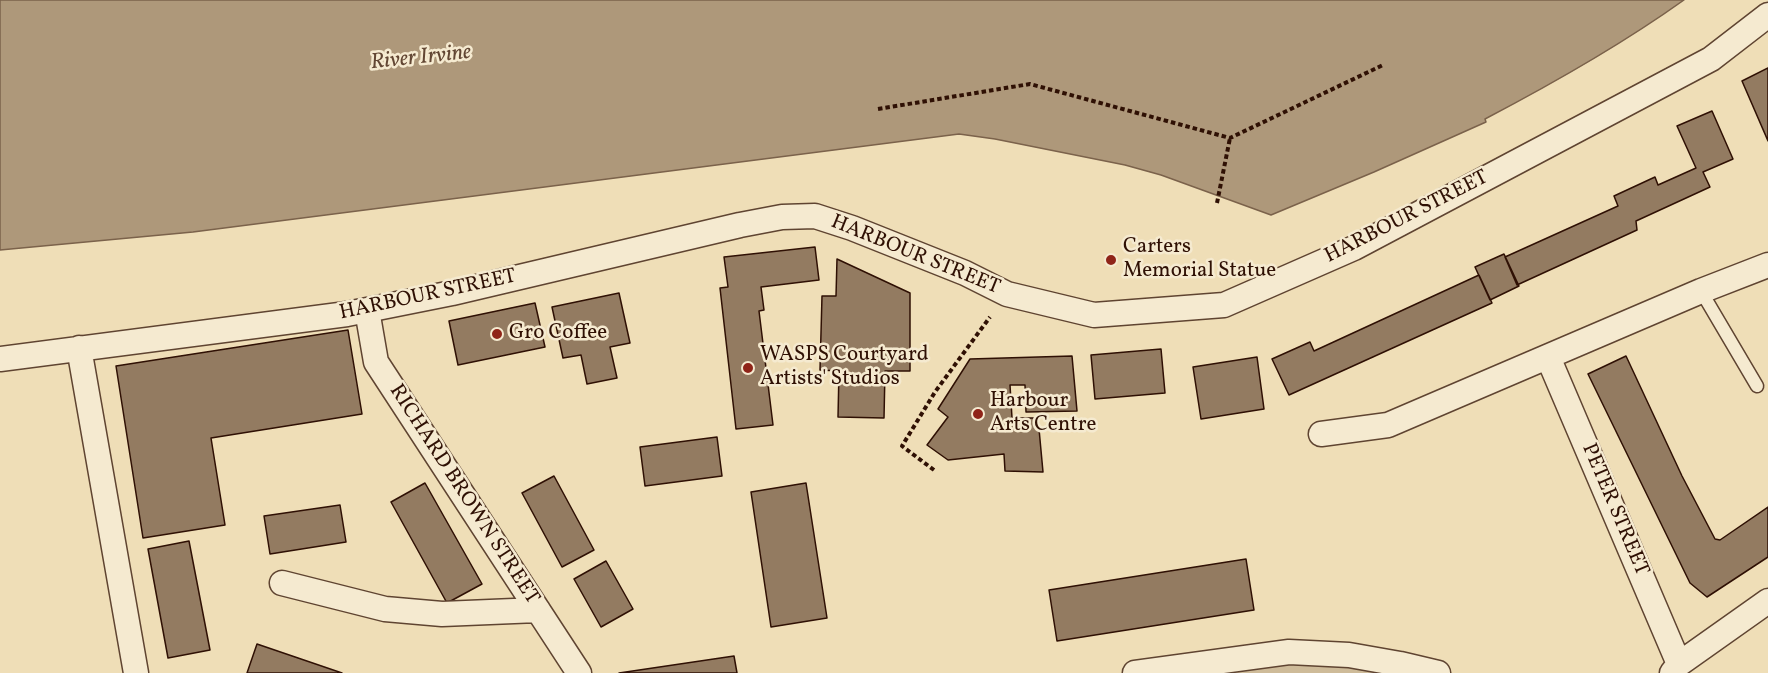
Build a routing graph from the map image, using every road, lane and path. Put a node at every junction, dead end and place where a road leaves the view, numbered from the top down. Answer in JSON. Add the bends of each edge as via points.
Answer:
{"nodes":[{"id":1,"x":1768,"y":15,"type":"edge"},
{"id":2,"x":1383,"y":65,"type":"dead end"},
{"id":3,"x":878,"y":109,"type":"dead end"},
{"id":4,"x":1230,"y":138,"type":"junction"},
{"id":5,"x":1217,"y":203,"type":"dead end"},
{"id":6,"x":1768,"y":265,"type":"edge"},
{"id":7,"x":1701,"y":291,"type":"junction"},
{"id":8,"x":1007,"y":294,"type":"junction"},
{"id":9,"x":367,"y":310,"type":"junction"},
{"id":10,"x":79,"y":348,"type":"junction"},
{"id":11,"x":1548,"y":357,"type":"junction"},
{"id":12,"x":0,"y":358,"type":"edge"},
{"id":13,"x":1757,"y":386,"type":"dead end"},
{"id":14,"x":1321,"y":434,"type":"dead end"},
{"id":15,"x":934,"y":470,"type":"dead end"},
{"id":16,"x":282,"y":583,"type":"dead end"},
{"id":17,"x":1768,"y":601,"type":"edge"},
{"id":18,"x":538,"y":610,"type":"junction"},
{"id":19,"x":1400,"y":668,"type":"edge"},
{"id":20,"x":1676,"y":668,"type":"edge"},
{"id":21,"x":136,"y":673,"type":"edge"},
{"id":22,"x":579,"y":673,"type":"edge"},
{"id":23,"x":1135,"y":673,"type":"edge"},
{"id":24,"x":1438,"y":673,"type":"edge"}],
"edges":[{"from":1,"to":8,"type":"street","name":"HARBOUR STREET","via":[[1711,59],[1354,248],[1224,305],[1094,315]]},
{"from":2,"to":4,"type":"path"},
{"from":3,"to":4,"type":"path","via":[[1030,84]]},
{"from":4,"to":5,"type":"path"},
{"from":6,"to":7,"type":"street"},
{"from":7,"to":11,"type":"street"},
{"from":7,"to":13,"type":"lane"},
{"from":8,"to":9,"type":"street","name":"HARBOUR STREET","via":[[965,273],[815,216],[740,225]]},
{"from":8,"to":15,"type":"path","via":[[935,392],[902,446]]},
{"from":9,"to":10,"type":"street","name":"HARBOUR STREET"},
{"from":9,"to":18,"type":"street","name":"RICHARD BROWN STREET","via":[[376,362]]},
{"from":10,"to":12,"type":"street","name":"HARBOUR STREET"},
{"from":10,"to":21,"type":"street"},
{"from":11,"to":14,"type":"street","via":[[1388,425]]},
{"from":11,"to":20,"type":"street","name":"PETER STREET"},
{"from":16,"to":18,"type":"street","via":[[385,609],[442,614]]},
{"from":17,"to":20,"type":"street"},
{"from":18,"to":22,"type":"street","name":"RICHARD BROWN STREET"},
{"from":19,"to":23,"type":"street","via":[[1349,655],[1289,652]]},
{"from":19,"to":24,"type":"street"}]}
